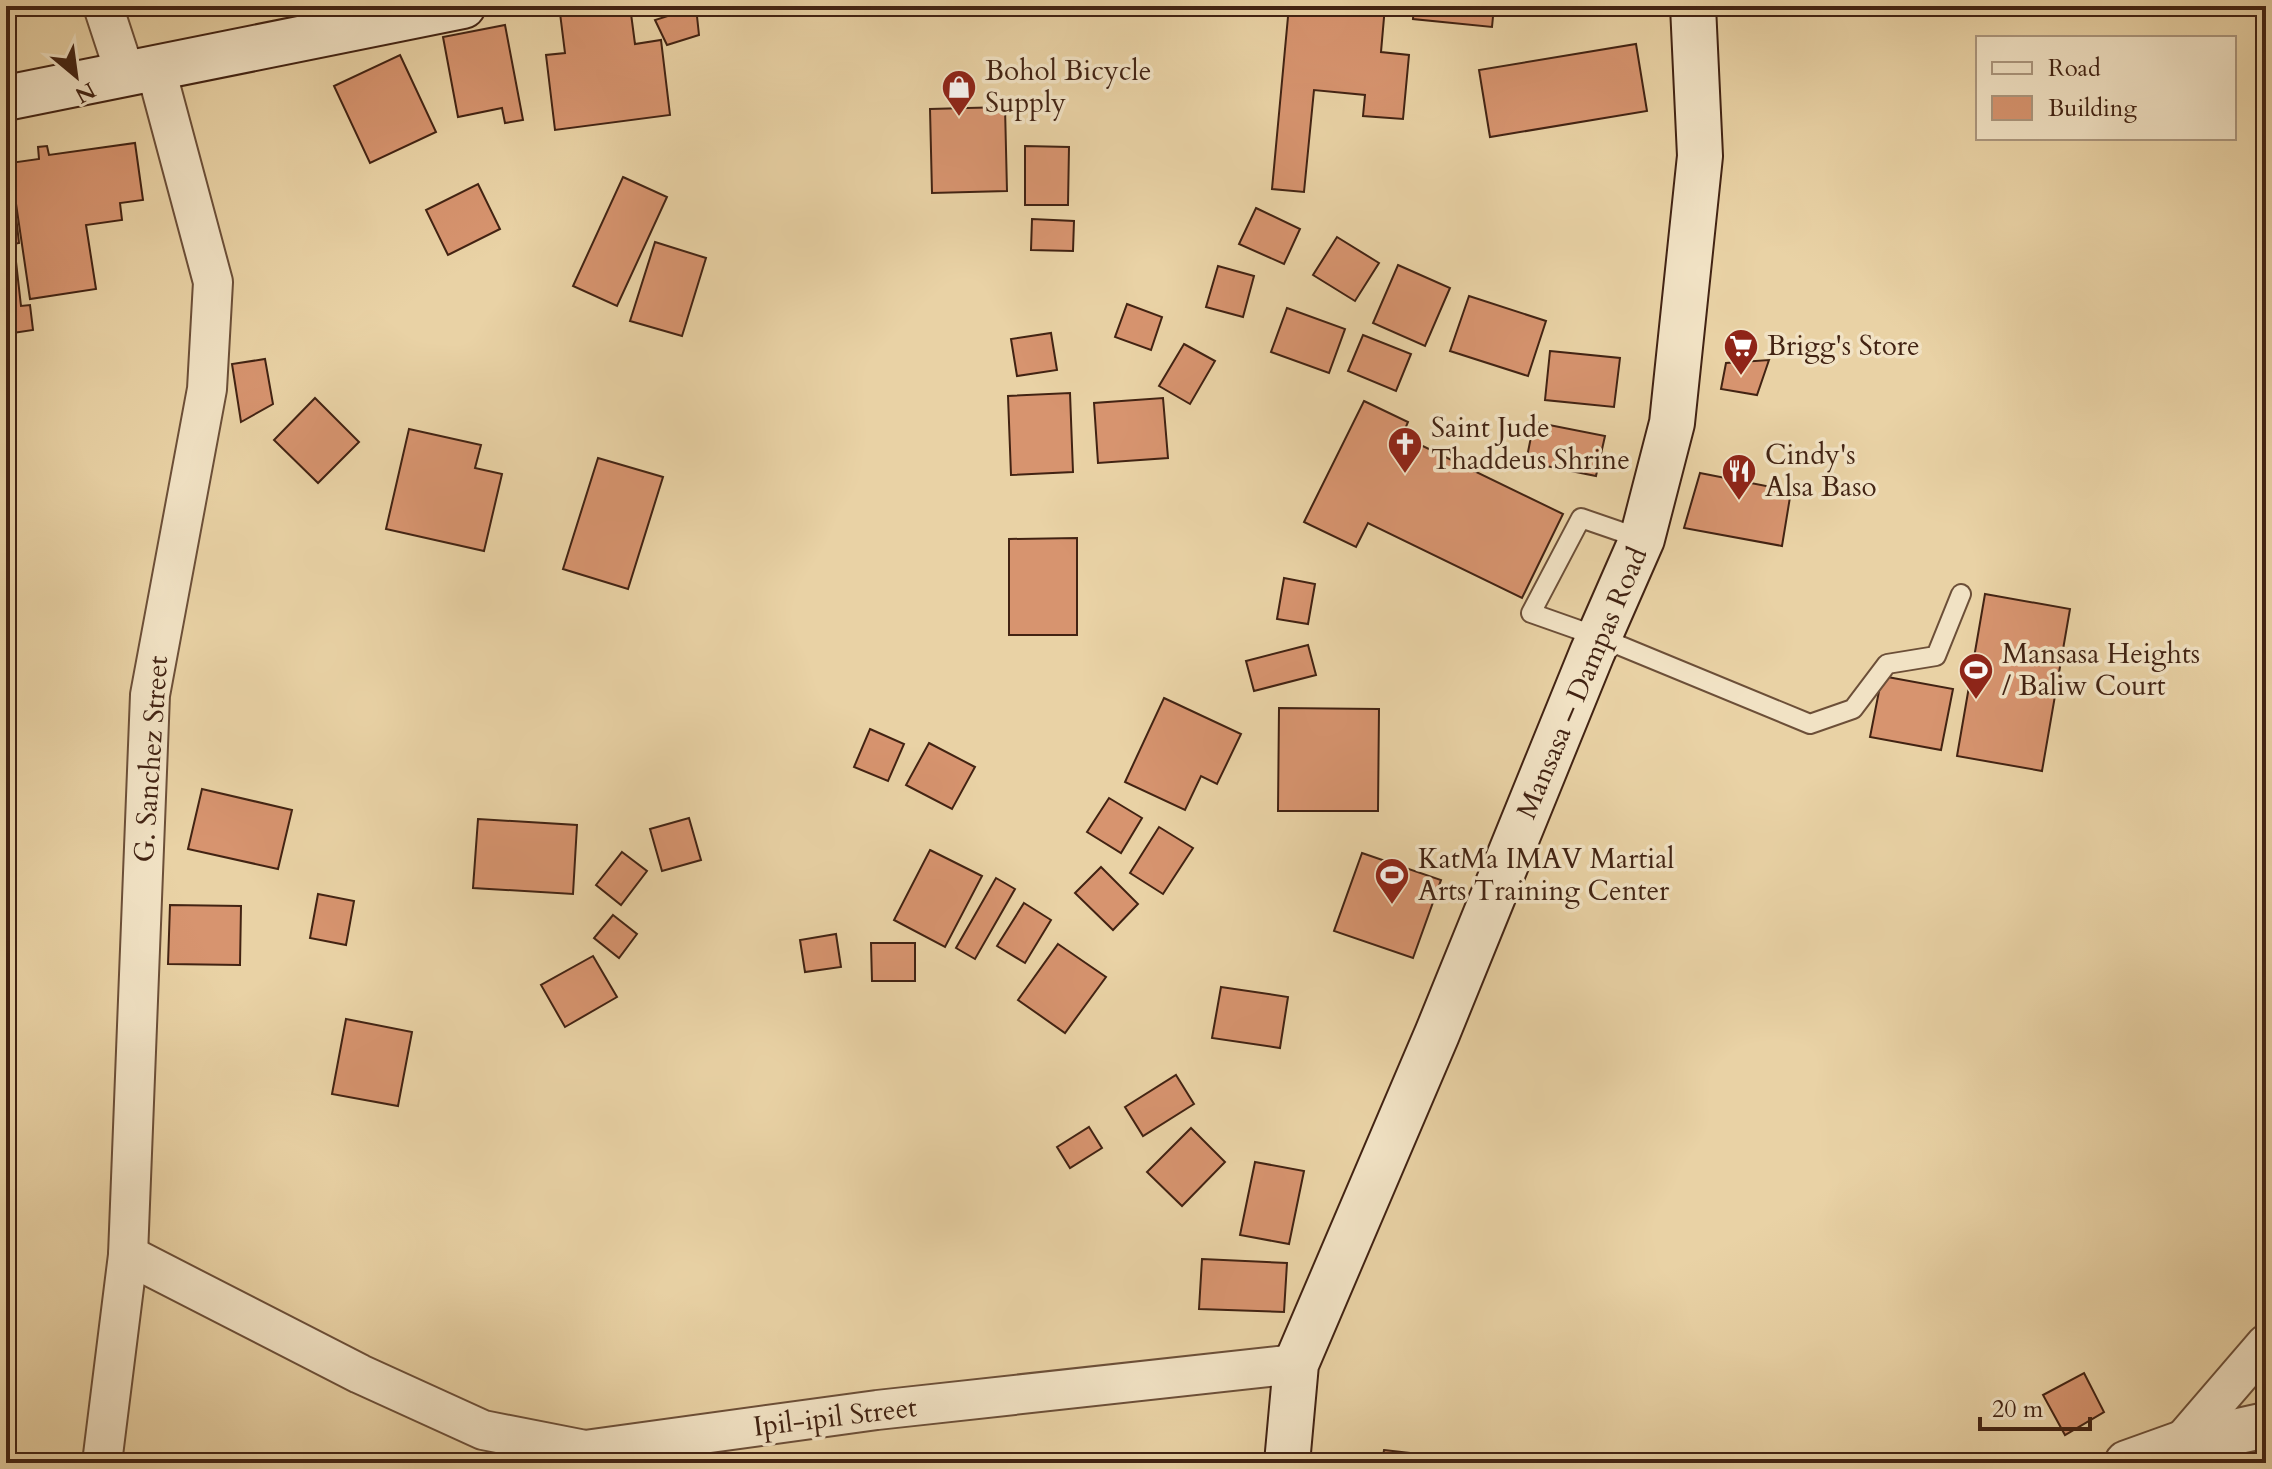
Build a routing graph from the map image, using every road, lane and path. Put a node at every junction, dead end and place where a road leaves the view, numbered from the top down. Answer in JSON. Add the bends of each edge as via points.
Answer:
{"nodes":[{"id":1,"x":103,"y":6,"type":"edge"},
{"id":2,"x":463,"y":6,"type":"edge"},
{"id":3,"x":1693,"y":6,"type":"edge"},
{"id":4,"x":140,"y":69,"type":"junction"},
{"id":5,"x":6,"y":98,"type":"edge"},
{"id":6,"x":1642,"y":539,"type":"junction"},
{"id":7,"x":1961,"y":594,"type":"dead end"},
{"id":8,"x":1599,"y":637,"type":"junction"},
{"id":9,"x":128,"y":1255,"type":"junction"},
{"id":10,"x":2266,"y":1344,"type":"edge"},
{"id":11,"x":1296,"y":1364,"type":"junction"},
{"id":12,"x":2266,"y":1425,"type":"edge"},
{"id":13,"x":2180,"y":1444,"type":"junction"},
{"id":14,"x":102,"y":1463,"type":"edge"},
{"id":15,"x":1287,"y":1463,"type":"edge"},
{"id":16,"x":2127,"y":1463,"type":"edge"}],
"edges":[{"from":1,"to":4,"type":"street","name":"G. Sanchez Street"},
{"from":2,"to":4,"type":"main road"},
{"from":3,"to":6,"type":"main road","name":"Mansasa – Dampas Road","via":[[1700,156],[1672,423]]},
{"from":4,"to":5,"type":"main road"},
{"from":4,"to":9,"type":"street","name":"G. Sanchez Street","via":[[213,282],[207,389],[150,695]]},
{"from":6,"to":8,"type":"main road","name":"Mansasa – Dampas Road"},
{"from":6,"to":8,"type":"lane","via":[[1581,518],[1531,613]]},
{"from":7,"to":8,"type":"lane","via":[[1936,656],[1887,664],[1853,709],[1810,724]]},
{"from":8,"to":11,"type":"main road","name":"Mansasa – Dampas Road"},
{"from":9,"to":11,"type":"street","name":"Ipil-ipil Street","via":[[360,1374],[483,1430],[585,1450],[877,1410]]},
{"from":9,"to":14,"type":"street","name":"G. Sanchez Street"},
{"from":10,"to":13,"type":"street"},
{"from":11,"to":15,"type":"main road","name":"Mansasa – Dampas Road"},
{"from":12,"to":13,"type":"main road"},
{"from":13,"to":16,"type":"main road"}]}
